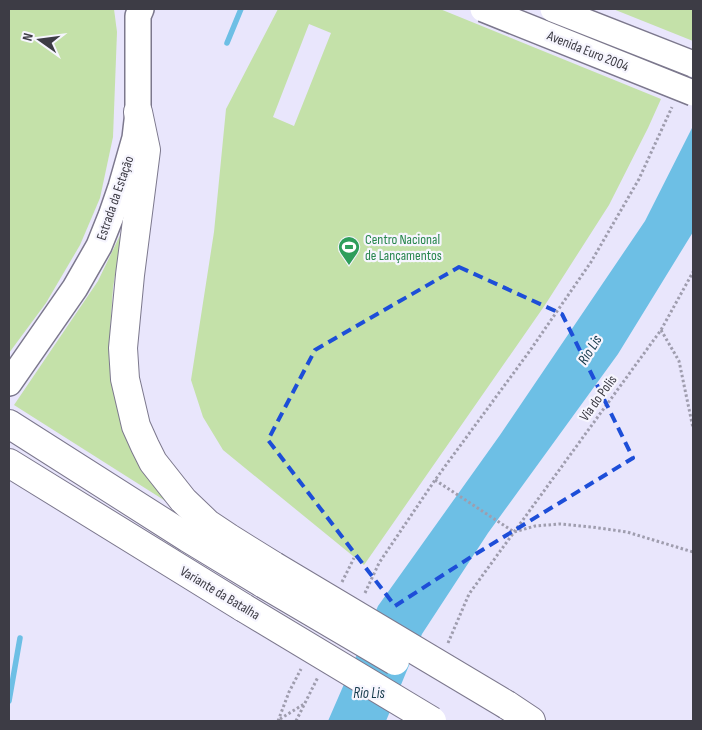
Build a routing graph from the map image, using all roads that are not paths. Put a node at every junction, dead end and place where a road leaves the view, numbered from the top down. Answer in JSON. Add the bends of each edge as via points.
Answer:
{"nodes":[{"id":1,"x":483,"y":9,"type":"edge"},
{"id":2,"x":553,"y":9,"type":"edge"},
{"id":3,"x":138,"y":11,"type":"edge"},
{"id":4,"x":693,"y":64,"type":"edge"},
{"id":5,"x":693,"y":93,"type":"edge"},
{"id":6,"x":138,"y":112,"type":"junction"},
{"id":7,"x":9,"y":383,"type":"edge"},
{"id":8,"x":19,"y":430,"type":"edge"},
{"id":9,"x":11,"y":464,"type":"edge"},
{"id":10,"x":269,"y":575,"type":"junction"},
{"id":11,"x":501,"y":715,"type":"edge"},
{"id":12,"x":432,"y":721,"type":"edge"},
{"id":13,"x":531,"y":721,"type":"edge"}],
"edges":[{"from":1,"to":5,"type":"main road","name":"Avenida Euro 2004","bridge":true},
{"from":2,"to":4,"type":"main road","name":"Avenida Euro 2004","bridge":true},
{"from":3,"to":6,"type":"main road","name":"Estrada da Estação"},
{"from":6,"to":7,"type":"main road","name":"Estrada da Estação","via":[[135,138],[99,246],[75,288]]},
{"from":6,"to":10,"type":"highway","via":[[146,150],[123,348],[125,379],[136,426],[153,462],[183,500]]},
{"from":8,"to":10,"type":"highway","via":[[188,538]]},
{"from":9,"to":12,"type":"highway","name":"Variante da Batalha","bridge":true},
{"from":10,"to":11,"type":"highway","bridge":true},
{"from":11,"to":13,"type":"highway"}]}
